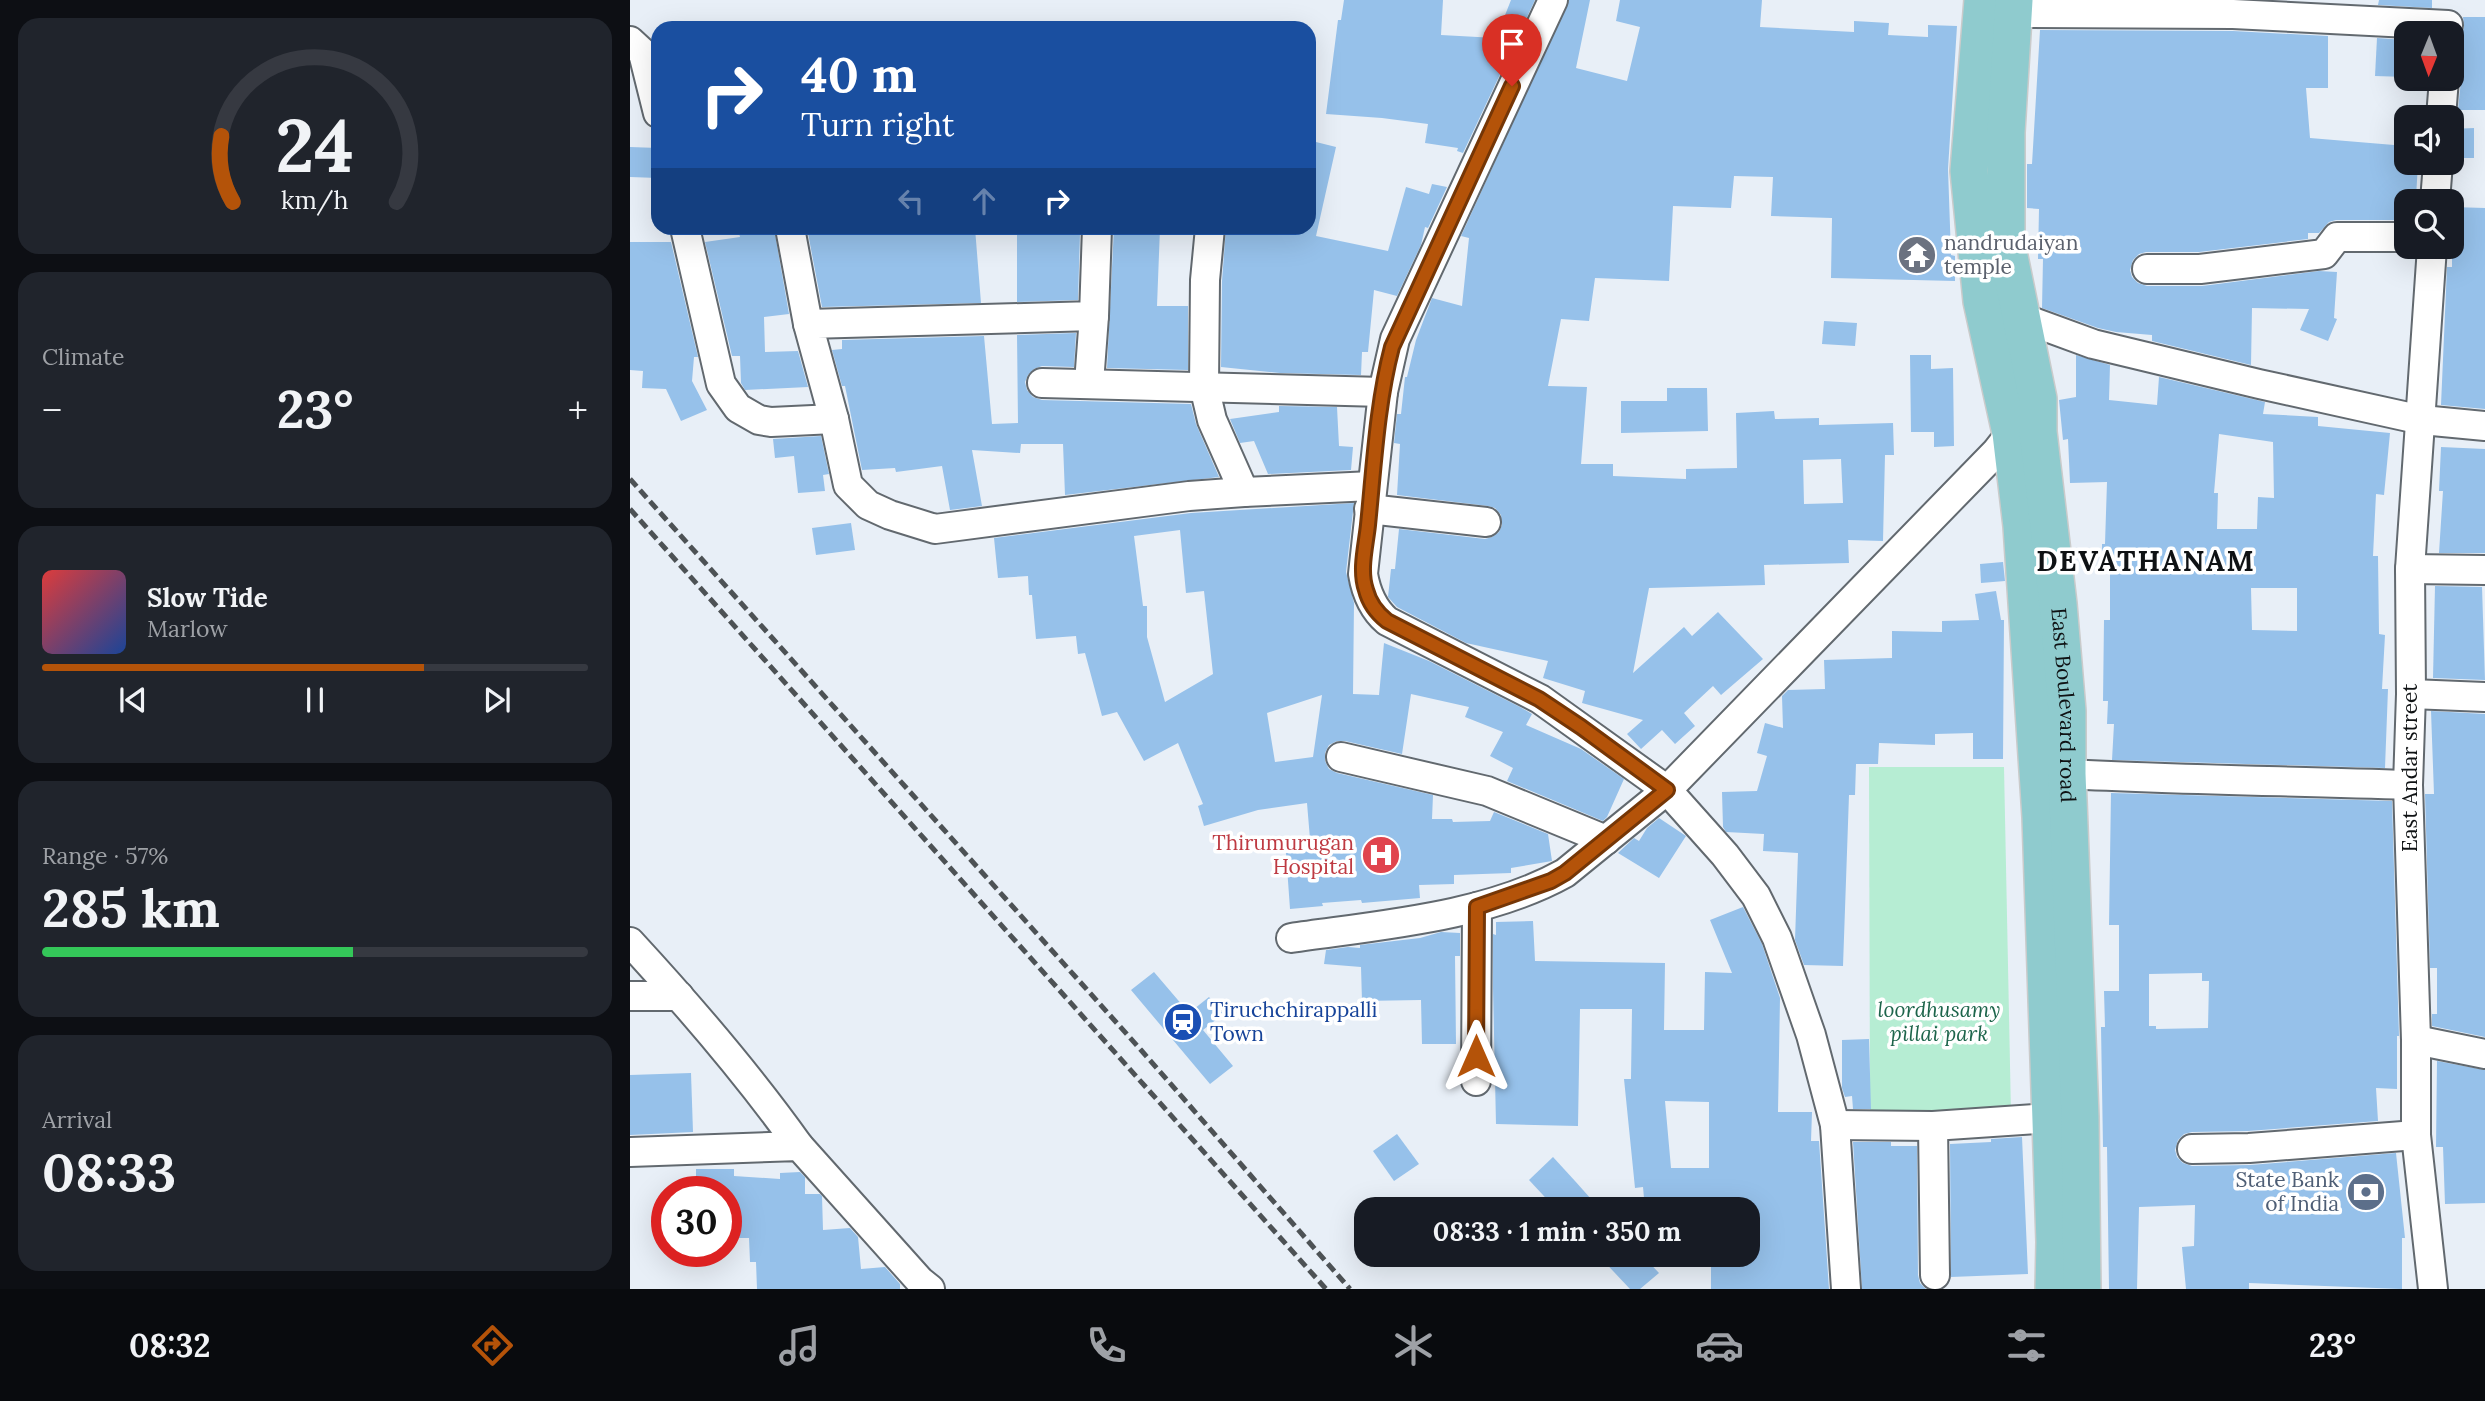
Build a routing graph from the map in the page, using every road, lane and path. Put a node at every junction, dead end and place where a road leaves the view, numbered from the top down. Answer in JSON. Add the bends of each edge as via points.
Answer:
{"nodes":[{"id":1,"x":1553,"y":0,"type":"edge"},
{"id":2,"x":2004,"y":4,"type":"edge"},
{"id":3,"x":2448,"y":19,"type":"edge"},
{"id":4,"x":630,"y":41,"type":"edge"},
{"id":5,"x":651,"y":85,"type":"edge"},
{"id":6,"x":687,"y":235,"type":"edge"},
{"id":7,"x":791,"y":235,"type":"edge"},
{"id":8,"x":1097,"y":235,"type":"edge"},
{"id":9,"x":1209,"y":235,"type":"edge"},
{"id":10,"x":2394,"y":237,"type":"edge"},
{"id":11,"x":2431,"y":259,"type":"edge"},
{"id":12,"x":2147,"y":269,"type":"dead end"},
{"id":13,"x":1094,"y":316,"type":"junction"},
{"id":14,"x":2022,"y":318,"type":"junction"},
{"id":15,"x":808,"y":324,"type":"junction"},
{"id":16,"x":1042,"y":383,"type":"dead end"},
{"id":17,"x":1089,"y":383,"type":"junction"},
{"id":18,"x":1204,"y":386,"type":"junction"},
{"id":19,"x":1383,"y":392,"type":"junction"},
{"id":20,"x":2038,"y":399,"type":"junction"},
{"id":21,"x":834,"y":418,"type":"junction"},
{"id":22,"x":2422,"y":420,"type":"junction"},
{"id":23,"x":2485,"y":426,"type":"edge"},
{"id":24,"x":2011,"y":433,"type":"junction"},
{"id":25,"x":1244,"y":492,"type":"junction"},
{"id":26,"x":1371,"y":498,"type":"junction"},
{"id":27,"x":1486,"y":522,"type":"dead end"},
{"id":28,"x":2410,"y":569,"type":"junction"},
{"id":29,"x":2485,"y":570,"type":"edge"},
{"id":30,"x":2411,"y":694,"type":"junction"},
{"id":31,"x":2485,"y":697,"type":"edge"},
{"id":32,"x":1341,"y":757,"type":"dead end"},
{"id":33,"x":2067,"y":774,"type":"junction"},
{"id":34,"x":2408,"y":785,"type":"junction"},
{"id":35,"x":1667,"y":790,"type":"junction"},
{"id":36,"x":1606,"y":840,"type":"junction"},
{"id":37,"x":1477,"y":907,"type":"junction"},
{"id":38,"x":1291,"y":938,"type":"dead end"},
{"id":39,"x":630,"y":942,"type":"edge"},
{"id":40,"x":630,"y":996,"type":"edge"},
{"id":41,"x":679,"y":996,"type":"junction"},
{"id":42,"x":2416,"y":1040,"type":"junction"},
{"id":43,"x":2485,"y":1054,"type":"edge"},
{"id":44,"x":1476,"y":1081,"type":"dead end"},
{"id":45,"x":2050,"y":1118,"type":"junction"},
{"id":46,"x":1835,"y":1125,"type":"junction"},
{"id":47,"x":1933,"y":1126,"type":"junction"},
{"id":48,"x":2416,"y":1135,"type":"junction"},
{"id":49,"x":799,"y":1146,"type":"junction"},
{"id":50,"x":2192,"y":1149,"type":"dead end"},
{"id":51,"x":630,"y":1152,"type":"edge"},
{"id":52,"x":1935,"y":1275,"type":"dead end"},
{"id":53,"x":930,"y":1289,"type":"edge"},
{"id":54,"x":1846,"y":1289,"type":"edge"},
{"id":55,"x":2054,"y":1289,"type":"edge"},
{"id":56,"x":2082,"y":1289,"type":"edge"},
{"id":57,"x":2432,"y":1289,"type":"edge"}],
"edges":[{"from":1,"to":19,"type":"street","via":[[1395,339]]},
{"from":2,"to":3,"type":"street"},
{"from":2,"to":14,"type":"main road","name":"East Boulevard road","via":[[2006,242]]},
{"from":2,"to":24,"type":"main road","via":[[1969,171],[1982,301]]},
{"from":4,"to":5,"type":"street","via":[[643,53]]},
{"from":6,"to":21,"type":"street","via":[[721,384],[738,408],[771,422]]},
{"from":7,"to":15,"type":"street"},
{"from":8,"to":13,"type":"street"},
{"from":9,"to":18,"type":"street"},
{"from":10,"to":12,"type":"street","via":[[2337,237],[2324,254],[2200,269]]},
{"from":11,"to":22,"type":"street","name":"East Andar street"},
{"from":13,"to":15,"type":"street"},
{"from":13,"to":17,"type":"street"},
{"from":14,"to":20,"type":"main road","name":"East Boulevard road"},
{"from":14,"to":22,"type":"street","via":[[2093,344]]},
{"from":15,"to":21,"type":"street"},
{"from":16,"to":17,"type":"street"},
{"from":17,"to":18,"type":"street"},
{"from":18,"to":19,"type":"street"},
{"from":18,"to":25,"type":"street","via":[[1212,420]]},
{"from":19,"to":26,"type":"street"},
{"from":20,"to":24,"type":"street"},
{"from":20,"to":33,"type":"main road","name":"East Boulevard road","via":[[2067,711]]},
{"from":21,"to":25,"type":"street","via":[[848,485],[868,505],[935,529]]},
{"from":22,"to":23,"type":"street"},
{"from":22,"to":28,"type":"street","name":"East Andar street"},
{"from":24,"to":35,"type":"street"},
{"from":24,"to":45,"type":"main road","via":[[2022,526],[2041,817]]},
{"from":25,"to":26,"type":"street"},
{"from":26,"to":27,"type":"street"},
{"from":26,"to":35,"type":"street","via":[[1363,573],[1365,589],[1382,617],[1539,699]]},
{"from":28,"to":29,"type":"street"},
{"from":28,"to":30,"type":"street","name":"East Andar street"},
{"from":30,"to":31,"type":"street"},
{"from":30,"to":34,"type":"street","name":"East Andar street"},
{"from":32,"to":36,"type":"street","via":[[1487,791]]},
{"from":33,"to":34,"type":"street"},
{"from":33,"to":56,"type":"main road","name":"East Boulevard road"},
{"from":34,"to":42,"type":"street","name":"East Andar street"},
{"from":35,"to":36,"type":"street"},
{"from":35,"to":46,"type":"street","via":[[1725,855],[1768,917],[1811,1035]]},
{"from":36,"to":37,"type":"street","via":[[1551,881]]},
{"from":37,"to":38,"type":"street"},
{"from":37,"to":44,"type":"street"},
{"from":39,"to":41,"type":"street"},
{"from":40,"to":41,"type":"street"},
{"from":41,"to":49,"type":"street","via":[[757,1087]]},
{"from":42,"to":43,"type":"street"},
{"from":42,"to":48,"type":"street","name":"East Andar street"},
{"from":45,"to":47,"type":"street"},
{"from":45,"to":55,"type":"main road"},
{"from":46,"to":47,"type":"street"},
{"from":46,"to":54,"type":"street"},
{"from":47,"to":52,"type":"street"},
{"from":48,"to":50,"type":"street"},
{"from":48,"to":57,"type":"street","name":"East Andar street"},
{"from":49,"to":51,"type":"street"},
{"from":49,"to":53,"type":"street"}]}
